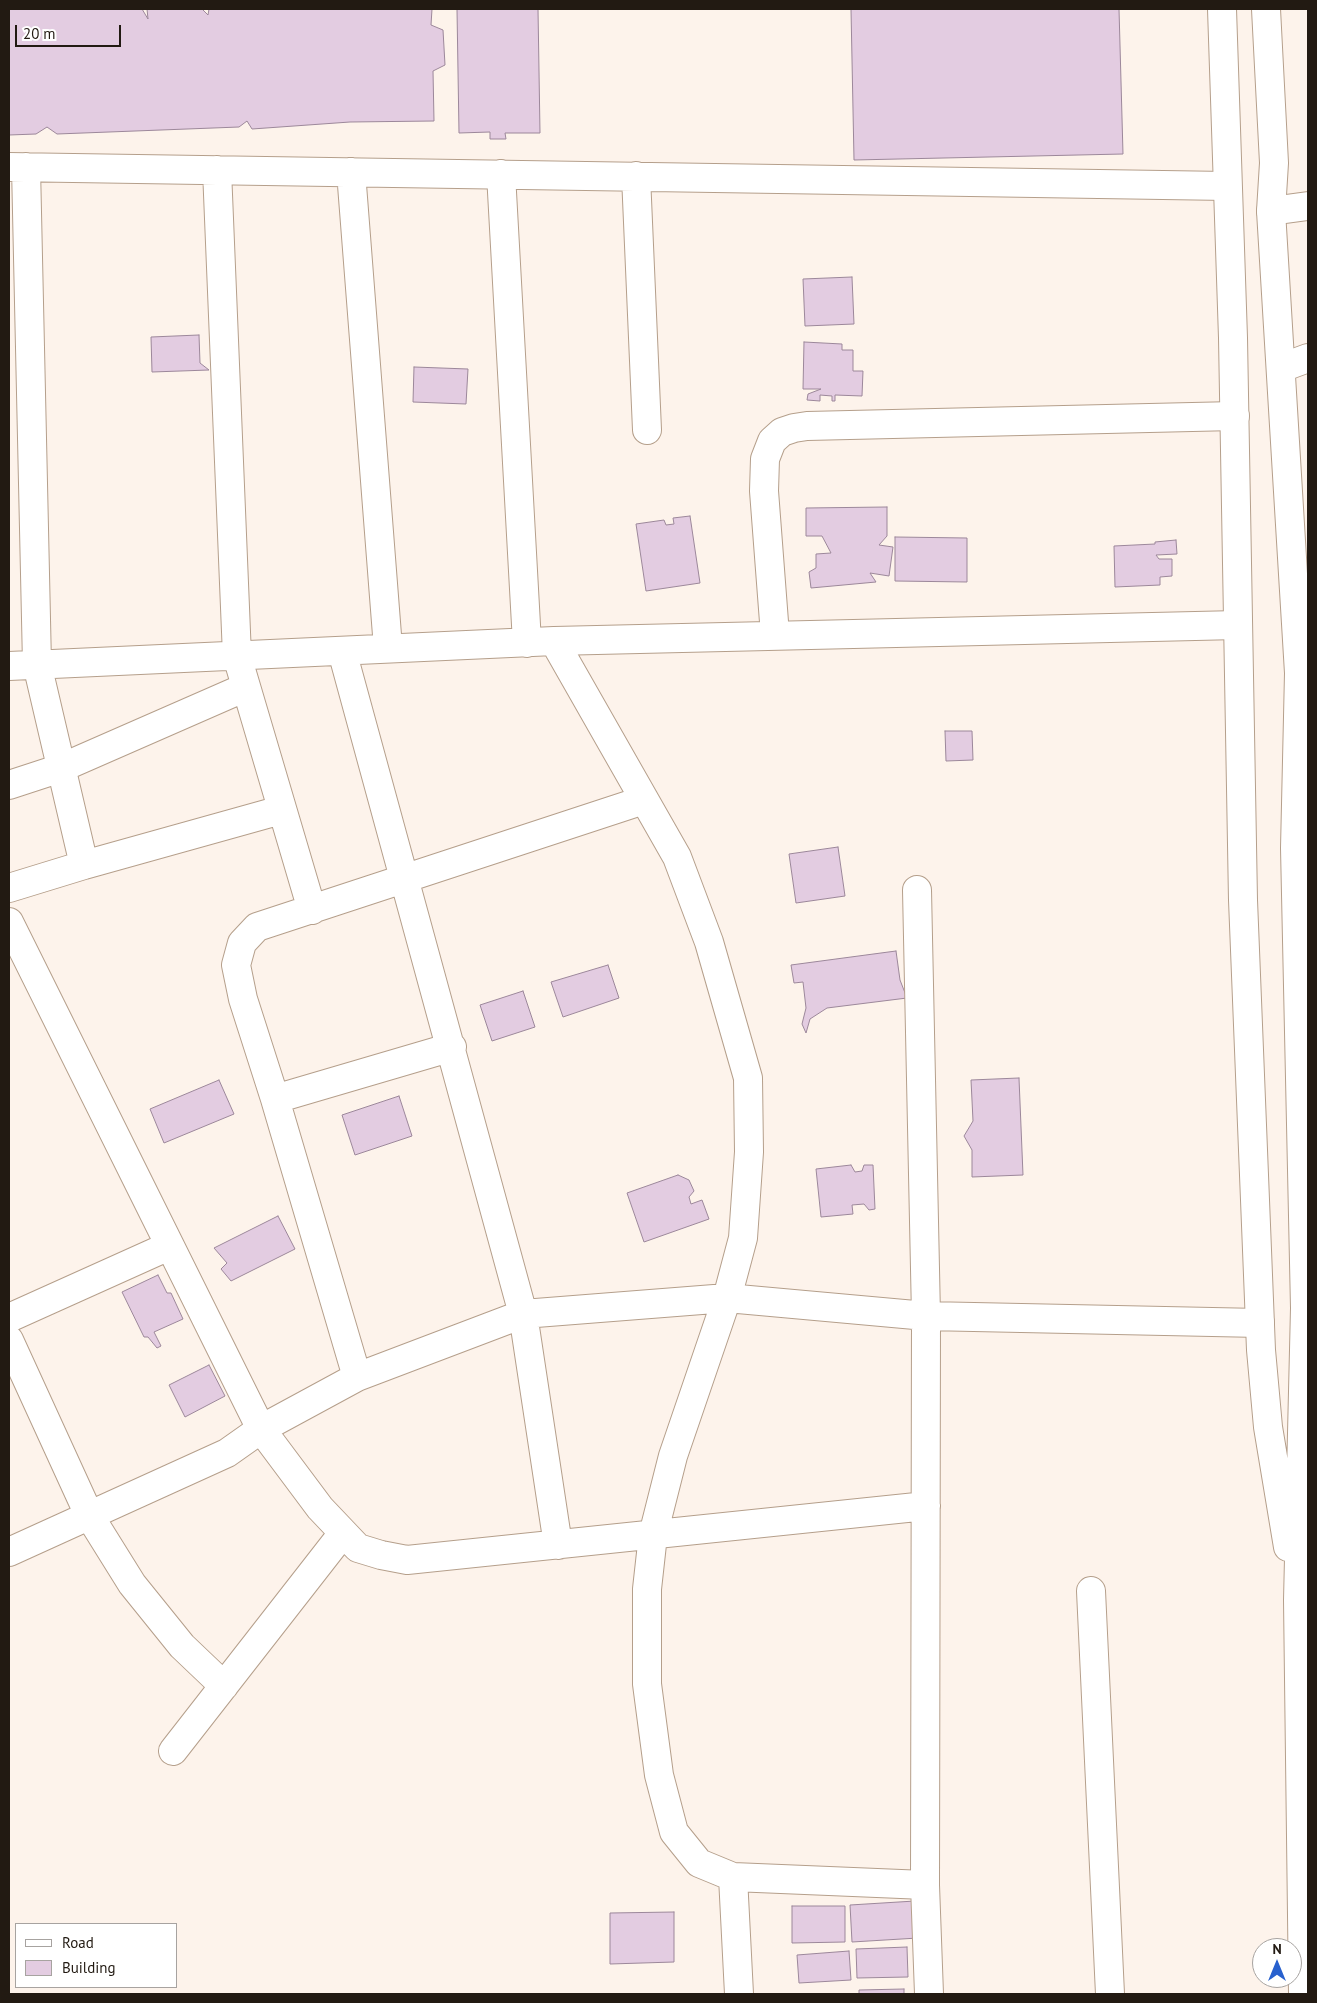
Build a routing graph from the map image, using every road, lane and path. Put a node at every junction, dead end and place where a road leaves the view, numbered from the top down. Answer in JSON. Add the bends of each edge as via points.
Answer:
{"nodes":[{"id":1,"x":1222,"y":9,"type":"edge"},
{"id":2,"x":1266,"y":9,"type":"edge"},
{"id":3,"x":17,"y":167,"type":"edge"},
{"id":4,"x":218,"y":170,"type":"junction"},
{"id":5,"x":351,"y":172,"type":"junction"},
{"id":6,"x":501,"y":174,"type":"junction"},
{"id":7,"x":636,"y":176,"type":"junction"},
{"id":8,"x":1227,"y":186,"type":"junction"},
{"id":9,"x":1308,"y":206,"type":"edge"},
{"id":10,"x":1271,"y":211,"type":"junction"},
{"id":11,"x":1308,"y":358,"type":"edge"},
{"id":12,"x":1281,"y":368,"type":"junction"},
{"id":13,"x":1235,"y":416,"type":"junction"},
{"id":14,"x":647,"y":430,"type":"dead end"},
{"id":15,"x":1238,"y":625,"type":"junction"},
{"id":16,"x":775,"y":636,"type":"junction"},
{"id":17,"x":554,"y":641,"type":"junction"},
{"id":18,"x":527,"y":642,"type":"junction"},
{"id":19,"x":388,"y":648,"type":"junction"},
{"id":20,"x":342,"y":651,"type":"junction"},
{"id":21,"x":237,"y":656,"type":"junction"},
{"id":22,"x":37,"y":664,"type":"junction"},
{"id":23,"x":9,"y":666,"type":"edge"},
{"id":24,"x":246,"y":688,"type":"junction"},
{"id":25,"x":61,"y":768,"type":"junction"},
{"id":26,"x":9,"y":785,"type":"edge"},
{"id":27,"x":644,"y":800,"type":"junction"},
{"id":28,"x":281,"y":810,"type":"junction"},
{"id":29,"x":84,"y":865,"type":"junction"},
{"id":30,"x":406,"y":879,"type":"junction"},
{"id":31,"x":9,"y":888,"type":"edge"},
{"id":32,"x":917,"y":890,"type":"dead end"},
{"id":33,"x":312,"y":910,"type":"junction"},
{"id":34,"x":9,"y":922,"type":"edge"},
{"id":35,"x":452,"y":1047,"type":"junction"},
{"id":36,"x":275,"y":1099,"type":"junction"},
{"id":37,"x":169,"y":1246,"type":"junction"},
{"id":38,"x":727,"y":1298,"type":"junction"},
{"id":39,"x":523,"y":1314,"type":"junction"},
{"id":40,"x":926,"y":1316,"type":"junction"},
{"id":41,"x":9,"y":1318,"type":"edge"},
{"id":42,"x":1260,"y":1322,"type":"junction"},
{"id":43,"x":9,"y":1340,"type":"edge"},
{"id":44,"x":357,"y":1378,"type":"junction"},
{"id":45,"x":261,"y":1430,"type":"junction"},
{"id":46,"x":926,"y":1506,"type":"junction"},
{"id":47,"x":89,"y":1515,"type":"junction"},
{"id":48,"x":343,"y":1534,"type":"junction"},
{"id":49,"x":653,"y":1535,"type":"junction"},
{"id":50,"x":558,"y":1545,"type":"junction"},
{"id":51,"x":9,"y":1552,"type":"edge"},
{"id":52,"x":1091,"y":1591,"type":"dead end"},
{"id":53,"x":1298,"y":1600,"type":"junction"},
{"id":54,"x":224,"y":1686,"type":"junction"},
{"id":55,"x":173,"y":1752,"type":"dead end"},
{"id":56,"x":733,"y":1877,"type":"junction"},
{"id":57,"x":925,"y":1885,"type":"junction"},
{"id":58,"x":739,"y":1994,"type":"edge"},
{"id":59,"x":929,"y":1994,"type":"edge"},
{"id":60,"x":1110,"y":1994,"type":"edge"},
{"id":61,"x":1303,"y":1994,"type":"edge"}],
"edges":[{"from":1,"to":8,"type":"street"},
{"from":2,"to":10,"type":"street","via":[[1274,163]]},
{"from":3,"to":4,"type":"street"},
{"from":3,"to":22,"type":"street"},
{"from":4,"to":5,"type":"street"},
{"from":4,"to":21,"type":"street"},
{"from":5,"to":6,"type":"street"},
{"from":5,"to":19,"type":"street"},
{"from":6,"to":7,"type":"street"},
{"from":6,"to":18,"type":"street"},
{"from":7,"to":8,"type":"street"},
{"from":7,"to":14,"type":"street"},
{"from":8,"to":13,"type":"street"},
{"from":9,"to":10,"type":"street"},
{"from":10,"to":12,"type":"street"},
{"from":11,"to":12,"type":"street"},
{"from":12,"to":53,"type":"street","via":[[1299,673],[1295,848],[1305,1308]]},
{"from":13,"to":15,"type":"street"},
{"from":13,"to":16,"type":"street","via":[[808,426],[782,432],[772,441],[766,459],[764,491]]},
{"from":15,"to":16,"type":"street"},
{"from":15,"to":42,"type":"street","via":[[1243,900]]},
{"from":16,"to":17,"type":"street"},
{"from":17,"to":18,"type":"street"},
{"from":17,"to":27,"type":"street"},
{"from":18,"to":19,"type":"street"},
{"from":19,"to":20,"type":"street"},
{"from":20,"to":21,"type":"street"},
{"from":20,"to":30,"type":"street"},
{"from":21,"to":22,"type":"street"},
{"from":21,"to":24,"type":"street"},
{"from":22,"to":23,"type":"street"},
{"from":22,"to":25,"type":"street"},
{"from":24,"to":25,"type":"street"},
{"from":24,"to":28,"type":"street"},
{"from":25,"to":26,"type":"street"},
{"from":25,"to":29,"type":"street"},
{"from":27,"to":30,"type":"street"},
{"from":27,"to":38,"type":"street","via":[[677,857],[706,934],[748,1078],[749,1152],[743,1238]]},
{"from":28,"to":29,"type":"street"},
{"from":28,"to":33,"type":"street"},
{"from":29,"to":31,"type":"street"},
{"from":30,"to":33,"type":"street"},
{"from":30,"to":35,"type":"street"},
{"from":32,"to":40,"type":"street"},
{"from":33,"to":36,"type":"street","via":[[257,927],[242,943],[236,964],[243,999]]},
{"from":34,"to":37,"type":"street"},
{"from":35,"to":36,"type":"street"},
{"from":35,"to":39,"type":"street"},
{"from":36,"to":44,"type":"street"},
{"from":37,"to":41,"type":"street"},
{"from":37,"to":45,"type":"street"},
{"from":38,"to":39,"type":"street"},
{"from":38,"to":40,"type":"street"},
{"from":38,"to":49,"type":"street","via":[[673,1456]]},
{"from":39,"to":44,"type":"street"},
{"from":39,"to":50,"type":"street"},
{"from":40,"to":42,"type":"street"},
{"from":40,"to":46,"type":"street"},
{"from":42,"to":53,"type":"street","via":[[1268,1427]]},
{"from":43,"to":47,"type":"street"},
{"from":44,"to":45,"type":"street"},
{"from":45,"to":47,"type":"street","via":[[227,1452]]},
{"from":45,"to":48,"type":"street"},
{"from":46,"to":49,"type":"street"},
{"from":46,"to":57,"type":"street"},
{"from":47,"to":51,"type":"street"},
{"from":47,"to":54,"type":"street","via":[[132,1584],[182,1646]]},
{"from":48,"to":50,"type":"street","via":[[358,1548],[407,1560]]},
{"from":48,"to":54,"type":"street"},
{"from":49,"to":50,"type":"street"},
{"from":49,"to":56,"type":"street","via":[[647,1589],[647,1684],[659,1775],[674,1832],[699,1863]]},
{"from":52,"to":60,"type":"street"},
{"from":53,"to":61,"type":"street"},
{"from":54,"to":55,"type":"street"},
{"from":56,"to":57,"type":"street"},
{"from":56,"to":58,"type":"street"},
{"from":57,"to":59,"type":"street"}]}
